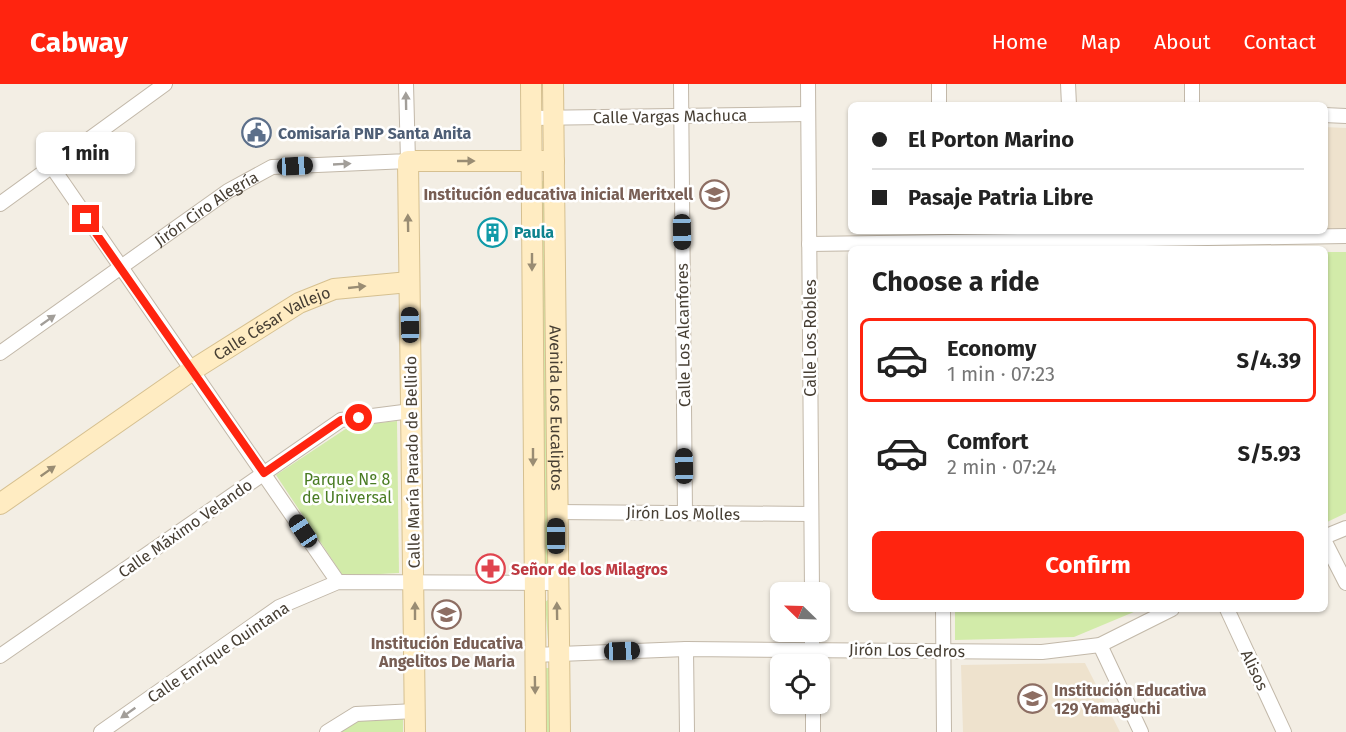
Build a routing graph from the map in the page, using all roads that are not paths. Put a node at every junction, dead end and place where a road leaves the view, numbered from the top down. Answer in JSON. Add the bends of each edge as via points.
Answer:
{"nodes":[{"id":1,"x":165,"y":84,"type":"edge"},
{"id":2,"x":406,"y":84,"type":"edge"},
{"id":3,"x":531,"y":84,"type":"edge"},
{"id":4,"x":554,"y":84,"type":"edge"},
{"id":5,"x":681,"y":84,"type":"edge"},
{"id":6,"x":808,"y":84,"type":"edge"},
{"id":7,"x":939,"y":84,"type":"edge"},
{"id":8,"x":1068,"y":84,"type":"edge"},
{"id":9,"x":1192,"y":84,"type":"edge"},
{"id":10,"x":939,"y":102,"type":"edge"},
{"id":11,"x":1069,"y":102,"type":"edge"},
{"id":12,"x":1192,"y":102,"type":"edge"},
{"id":13,"x":808,"y":114,"type":"junction"},
{"id":14,"x":1328,"y":115,"type":"edge"},
{"id":15,"x":681,"y":116,"type":"junction"},
{"id":16,"x":1346,"y":116,"type":"edge"},
{"id":17,"x":531,"y":118,"type":"junction"},
{"id":18,"x":554,"y":118,"type":"junction"},
{"id":19,"x":408,"y":161,"type":"junction"},
{"id":20,"x":532,"y":161,"type":"junction"},
{"id":21,"x":554,"y":162,"type":"junction"},
{"id":22,"x":52,"y":167,"type":"junction"},
{"id":23,"x":0,"y":204,"type":"edge"},
{"id":24,"x":1070,"y":236,"type":"edge"},
{"id":25,"x":1346,"y":236,"type":"edge"},
{"id":26,"x":939,"y":241,"type":"edge"},
{"id":27,"x":809,"y":244,"type":"junction"},
{"id":28,"x":120,"y":270,"type":"junction"},
{"id":29,"x":409,"y":282,"type":"junction"},
{"id":30,"x":0,"y":353,"type":"edge"},
{"id":31,"x":191,"y":371,"type":"junction"},
{"id":32,"x":411,"y":411,"type":"junction"},
{"id":33,"x":264,"y":473,"type":"junction"},
{"id":34,"x":0,"y":504,"type":"edge"},
{"id":35,"x":555,"y":512,"type":"junction"},
{"id":36,"x":685,"y":513,"type":"junction"},
{"id":37,"x":811,"y":514,"type":"junction"},
{"id":38,"x":1346,"y":528,"type":"edge"},
{"id":39,"x":1328,"y":537,"type":"edge"},
{"id":40,"x":1328,"y":547,"type":"edge"},
{"id":41,"x":338,"y":582,"type":"junction"},
{"id":42,"x":812,"y":582,"type":"edge"},
{"id":43,"x":556,"y":583,"type":"junction"},
{"id":44,"x":1346,"y":583,"type":"edge"},
{"id":45,"x":415,"y":584,"type":"junction"},
{"id":46,"x":533,"y":584,"type":"junction"},
{"id":47,"x":943,"y":612,"type":"edge"},
{"id":48,"x":1166,"y":612,"type":"edge"},
{"id":49,"x":1228,"y":612,"type":"edge"},
{"id":50,"x":812,"y":642,"type":"edge"},
{"id":51,"x":1100,"y":645,"type":"junction"},
{"id":52,"x":686,"y":649,"type":"junction"},
{"id":53,"x":812,"y":649,"type":"junction"},
{"id":54,"x":943,"y":650,"type":"junction"},
{"id":55,"x":557,"y":653,"type":"junction"},
{"id":56,"x":812,"y":654,"type":"edge"},
{"id":57,"x":534,"y":655,"type":"junction"},
{"id":58,"x":0,"y":656,"type":"edge"},
{"id":59,"x":415,"y":711,"type":"junction"},
{"id":60,"x":813,"y":714,"type":"edge"},
{"id":61,"x":101,"y":732,"type":"edge"},
{"id":62,"x":327,"y":732,"type":"edge"},
{"id":63,"x":415,"y":732,"type":"edge"},
{"id":64,"x":536,"y":732,"type":"edge"},
{"id":65,"x":560,"y":732,"type":"edge"},
{"id":66,"x":687,"y":732,"type":"edge"},
{"id":67,"x":813,"y":732,"type":"edge"},
{"id":68,"x":944,"y":732,"type":"edge"},
{"id":69,"x":1141,"y":732,"type":"edge"},
{"id":70,"x":1284,"y":732,"type":"edge"}],
"edges":[{"from":1,"to":22,"type":"street"},
{"from":19,"to":2,"type":"street","name":"Calle María Parado de Bellido","one_way":true},
{"from":3,"to":17,"type":"street","name":"Avenida Los Eucaliptos"},
{"from":4,"to":18,"type":"street","name":"Avenida Los Eucaliptos"},
{"from":5,"to":15,"type":"street","name":"Calle Los Alcanfores"},
{"from":6,"to":13,"type":"street","name":"Calle Los Robles"},
{"from":7,"to":10,"type":"street"},
{"from":8,"to":11,"type":"street"},
{"from":9,"to":12,"type":"street"},
{"from":13,"to":15,"type":"street","name":"Calle Vargas Machuca"},
{"from":13,"to":27,"type":"street","name":"Calle Los Robles"},
{"from":14,"to":16,"type":"street"},
{"from":15,"to":18,"type":"street","name":"Calle Vargas Machuca"},
{"from":15,"to":36,"type":"street","name":"Calle Los Alcanfores"},
{"from":17,"to":18,"type":"street","name":"Calle Vargas Machuca"},
{"from":17,"to":20,"type":"street","name":"Avenida Los Eucaliptos"},
{"from":18,"to":21,"type":"street","name":"Avenida Los Eucaliptos"},
{"from":19,"to":20,"type":"street","name":"Jirón Ciro Alegría","one_way":true},
{"from":28,"to":19,"type":"street","name":"Jirón Ciro Alegría","one_way":true,"via":[[228,191],[272,167]]},
{"from":29,"to":19,"type":"street","name":"Calle María Parado de Bellido","one_way":true},
{"from":20,"to":21,"type":"street","name":"Jirón Ciro Alegría"},
{"from":20,"to":46,"type":"street","name":"Avenida Los Eucaliptos","one_way":true},
{"from":21,"to":35,"type":"street","name":"Avenida Los Eucaliptos"},
{"from":22,"to":23,"type":"street"},
{"from":22,"to":28,"type":"street"},
{"from":24,"to":25,"type":"street"},
{"from":24,"to":26,"type":"street"},
{"from":26,"to":27,"type":"street"},
{"from":27,"to":37,"type":"street","name":"Calle Los Robles"},
{"from":30,"to":28,"type":"street","name":"Jirón Ciro Alegría","one_way":true},
{"from":28,"to":31,"type":"street"},
{"from":31,"to":29,"type":"street","name":"Calle César Vallejo","one_way":true,"via":[[299,303],[334,289]]},
{"from":29,"to":32,"type":"street","name":"Calle María Parado de Bellido"},
{"from":31,"to":33,"type":"street"},
{"from":34,"to":31,"type":"street","name":"Calle César Vallejo","one_way":true},
{"from":32,"to":33,"type":"street","name":"Calle Máximo Velando","via":[[341,420]]},
{"from":32,"to":45,"type":"street","name":"Calle María Parado de Bellido"},
{"from":33,"to":41,"type":"street"},
{"from":33,"to":58,"type":"street","name":"Calle Máximo Velando"},
{"from":35,"to":36,"type":"street","name":"Jirón Los Molles"},
{"from":35,"to":43,"type":"street","name":"Avenida Los Eucaliptos"},
{"from":36,"to":37,"type":"street","name":"Jirón Los Molles"},
{"from":37,"to":42,"type":"street","name":"Calle Los Robles"},
{"from":38,"to":39,"type":"street"},
{"from":40,"to":44,"type":"street"},
{"from":41,"to":45,"type":"street","name":"Calle Enrique Quintana"},
{"from":41,"to":61,"type":"street","name":"Calle Enrique Quintana","one_way":true,"via":[[279,608]]},
{"from":43,"to":46,"type":"street","name":"Calle Enrique Quintana"},
{"from":55,"to":43,"type":"street","name":"Avenida Los Eucaliptos","one_way":true},
{"from":45,"to":46,"type":"street","name":"Calle Enrique Quintana"},
{"from":59,"to":45,"type":"street","name":"Calle María Parado de Bellido","one_way":true},
{"from":46,"to":57,"type":"street","name":"Avenida Los Eucaliptos"},
{"from":47,"to":54,"type":"street"},
{"from":48,"to":51,"type":"street","name":"Jirón Los Cedros"},
{"from":49,"to":70,"type":"street","name":"Alisos"},
{"from":50,"to":53,"type":"street"},
{"from":51,"to":54,"type":"street","name":"Jirón Los Cedros","via":[[1042,652]]},
{"from":51,"to":69,"type":"street"},
{"from":52,"to":53,"type":"street","name":"Jirón Los Cedros"},
{"from":52,"to":55,"type":"street","name":"Jirón Los Cedros"},
{"from":52,"to":66,"type":"street"},
{"from":53,"to":54,"type":"street","name":"Jirón Los Cedros"},
{"from":53,"to":56,"type":"street"},
{"from":54,"to":68,"type":"street"},
{"from":55,"to":57,"type":"street","name":"Jirón Los Cedros"},
{"from":55,"to":65,"type":"street","name":"Avenida Los Eucaliptos"},
{"from":57,"to":64,"type":"street","name":"Avenida Los Eucaliptos","one_way":true},
{"from":59,"to":62,"type":"street","via":[[356,714]]},
{"from":59,"to":63,"type":"street","name":"Calle María Parado de Bellido"},
{"from":60,"to":67,"type":"street"}]}
